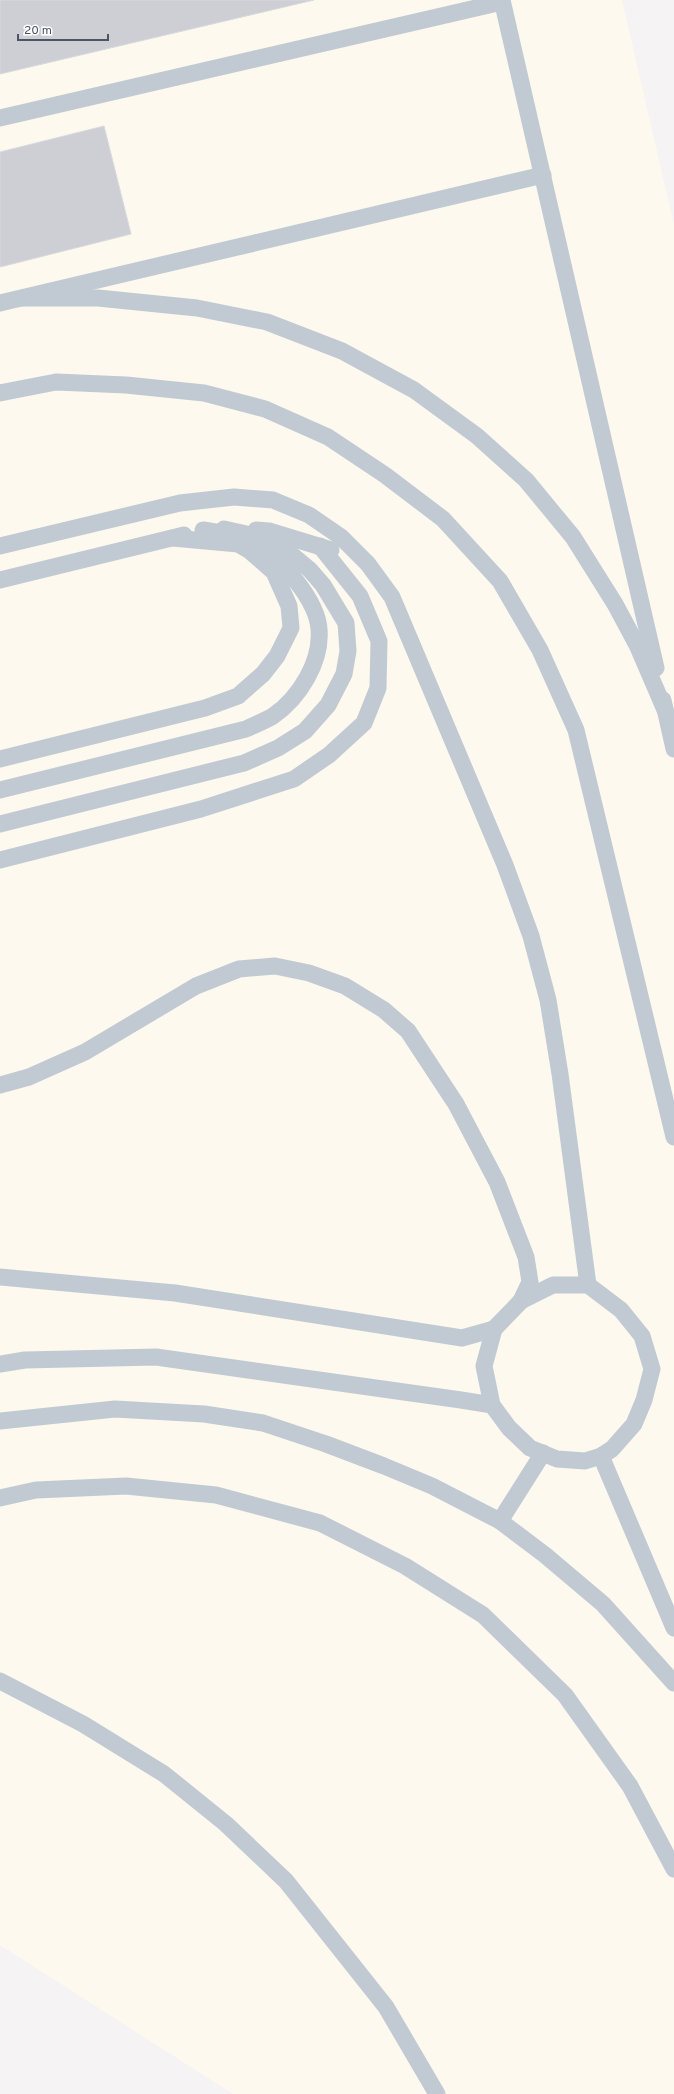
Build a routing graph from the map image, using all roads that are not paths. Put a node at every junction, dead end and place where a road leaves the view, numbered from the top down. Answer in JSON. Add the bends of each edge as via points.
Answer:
{"nodes":[{"id":1,"x":502,"y":1,"type":"edge"},
{"id":2,"x":0,"y":118,"type":"edge"},
{"id":3,"x":542,"y":175,"type":"junction"},
{"id":4,"x":23,"y":298,"type":"junction"},
{"id":5,"x":0,"y":303,"type":"edge"},
{"id":6,"x":0,"y":393,"type":"edge"},
{"id":7,"x":224,"y":529,"type":"junction"},
{"id":8,"x":203,"y":530,"type":"junction"},
{"id":9,"x":173,"y":538,"type":"junction"},
{"id":10,"x":0,"y":546,"type":"edge"},
{"id":11,"x":320,"y":546,"type":"junction"},
{"id":12,"x":368,"y":564,"type":"junction"},
{"id":13,"x":0,"y":580,"type":"edge"},
{"id":14,"x":665,"y":710,"type":"junction"},
{"id":15,"x":674,"y":749,"type":"edge"},
{"id":16,"x":0,"y":759,"type":"edge"},
{"id":17,"x":0,"y":790,"type":"edge"},
{"id":18,"x":0,"y":824,"type":"edge"},
{"id":19,"x":0,"y":860,"type":"edge"},
{"id":20,"x":0,"y":1085,"type":"edge"},
{"id":21,"x":674,"y":1137,"type":"edge"},
{"id":22,"x":0,"y":1277,"type":"edge"},
{"id":23,"x":588,"y":1285,"type":"junction"},
{"id":24,"x":521,"y":1301,"type":"junction"},
{"id":25,"x":494,"y":1329,"type":"junction"},
{"id":26,"x":0,"y":1364,"type":"edge"},
{"id":27,"x":492,"y":1406,"type":"junction"},
{"id":28,"x":0,"y":1421,"type":"edge"},
{"id":29,"x":543,"y":1453,"type":"junction"},
{"id":30,"x":601,"y":1456,"type":"junction"},
{"id":31,"x":0,"y":1498,"type":"edge"},
{"id":32,"x":500,"y":1521,"type":"junction"},
{"id":33,"x":674,"y":1628,"type":"edge"},
{"id":34,"x":0,"y":1681,"type":"edge"},
{"id":35,"x":674,"y":1683,"type":"edge"},
{"id":36,"x":674,"y":1869,"type":"edge"},
{"id":37,"x":437,"y":2094,"type":"edge"}],
"edges":[{"from":1,"to":2,"type":"lane"},
{"from":1,"to":3,"type":"lane"},
{"from":3,"to":4,"type":"lane"},
{"from":3,"to":14,"type":"lane"},
{"from":4,"to":5,"type":"lane"},
{"from":4,"to":14,"type":"lane","via":[[98,298],[190,307],[267,322],[342,351],[414,390],[477,436],[526,480],[573,537],[637,645]]},
{"from":6,"to":21,"type":"lane","via":[[56,382],[126,385],[204,393],[265,409],[328,437],[386,475],[443,519],[500,581],[540,650],[576,730]]},
{"from":7,"to":8,"type":"lane"},
{"from":7,"to":11,"type":"lane","via":[[269,531]]},
{"from":7,"to":18,"type":"lane","via":[[251,535],[292,555],[323,585],[346,623],[348,651],[344,674],[328,705],[305,730],[278,748],[244,763]]},
{"from":8,"to":9,"type":"lane"},
{"from":8,"to":17,"type":"lane","via":[[244,538],[261,546],[284,566],[303,591],[314,612],[319,630],[312,668],[296,694],[273,716],[246,729]]},
{"from":9,"to":13,"type":"lane"},
{"from":9,"to":16,"type":"lane","via":[[238,544],[256,555],[274,572],[289,606],[291,628],[277,656],[263,674],[238,696],[205,708]]},
{"from":10,"to":12,"type":"lane","via":[[180,503],[234,497],[274,500],[310,515],[341,537]]},
{"from":11,"to":12,"type":"lane"},
{"from":11,"to":19,"type":"lane","via":[[360,596],[379,641],[378,688],[364,723],[329,754],[294,779],[201,809]]},
{"from":12,"to":23,"type":"lane","via":[[392,597],[505,865],[531,936],[549,1007],[560,1074]]},
{"from":14,"to":15,"type":"lane"},
{"from":20,"to":24,"type":"lane","via":[[29,1077],[85,1052],[196,986],[239,969],[275,966],[309,973],[345,986],[384,1010],[408,1031],[456,1104],[497,1182],[526,1257],[530,1282]]},
{"from":22,"to":25,"type":"lane","via":[[175,1294],[462,1338]]},
{"from":23,"to":24,"type":"lane","via":[[553,1285]]},
{"from":23,"to":30,"type":"lane","via":[[621,1310],[642,1336],[652,1369],[644,1400],[634,1424],[612,1449]]},
{"from":24,"to":25,"type":"lane"},
{"from":25,"to":27,"type":"lane","via":[[484,1366]]},
{"from":26,"to":27,"type":"lane","via":[[25,1360],[156,1357]]},
{"from":27,"to":29,"type":"lane","via":[[509,1428],[530,1448]]},
{"from":28,"to":32,"type":"lane","via":[[115,1409],[204,1414],[263,1423],[384,1466],[432,1486]]},
{"from":29,"to":30,"type":"lane","via":[[557,1459],[585,1461]]},
{"from":29,"to":32,"type":"lane"},
{"from":30,"to":33,"type":"lane"},
{"from":31,"to":36,"type":"lane","via":[[36,1490],[126,1486],[216,1495],[320,1523],[405,1566],[483,1615],[565,1695],[630,1786]]},
{"from":32,"to":35,"type":"lane","via":[[603,1604]]},
{"from":34,"to":37,"type":"lane","via":[[83,1724],[164,1774],[232,1830],[286,1881],[386,2007]]}]}
